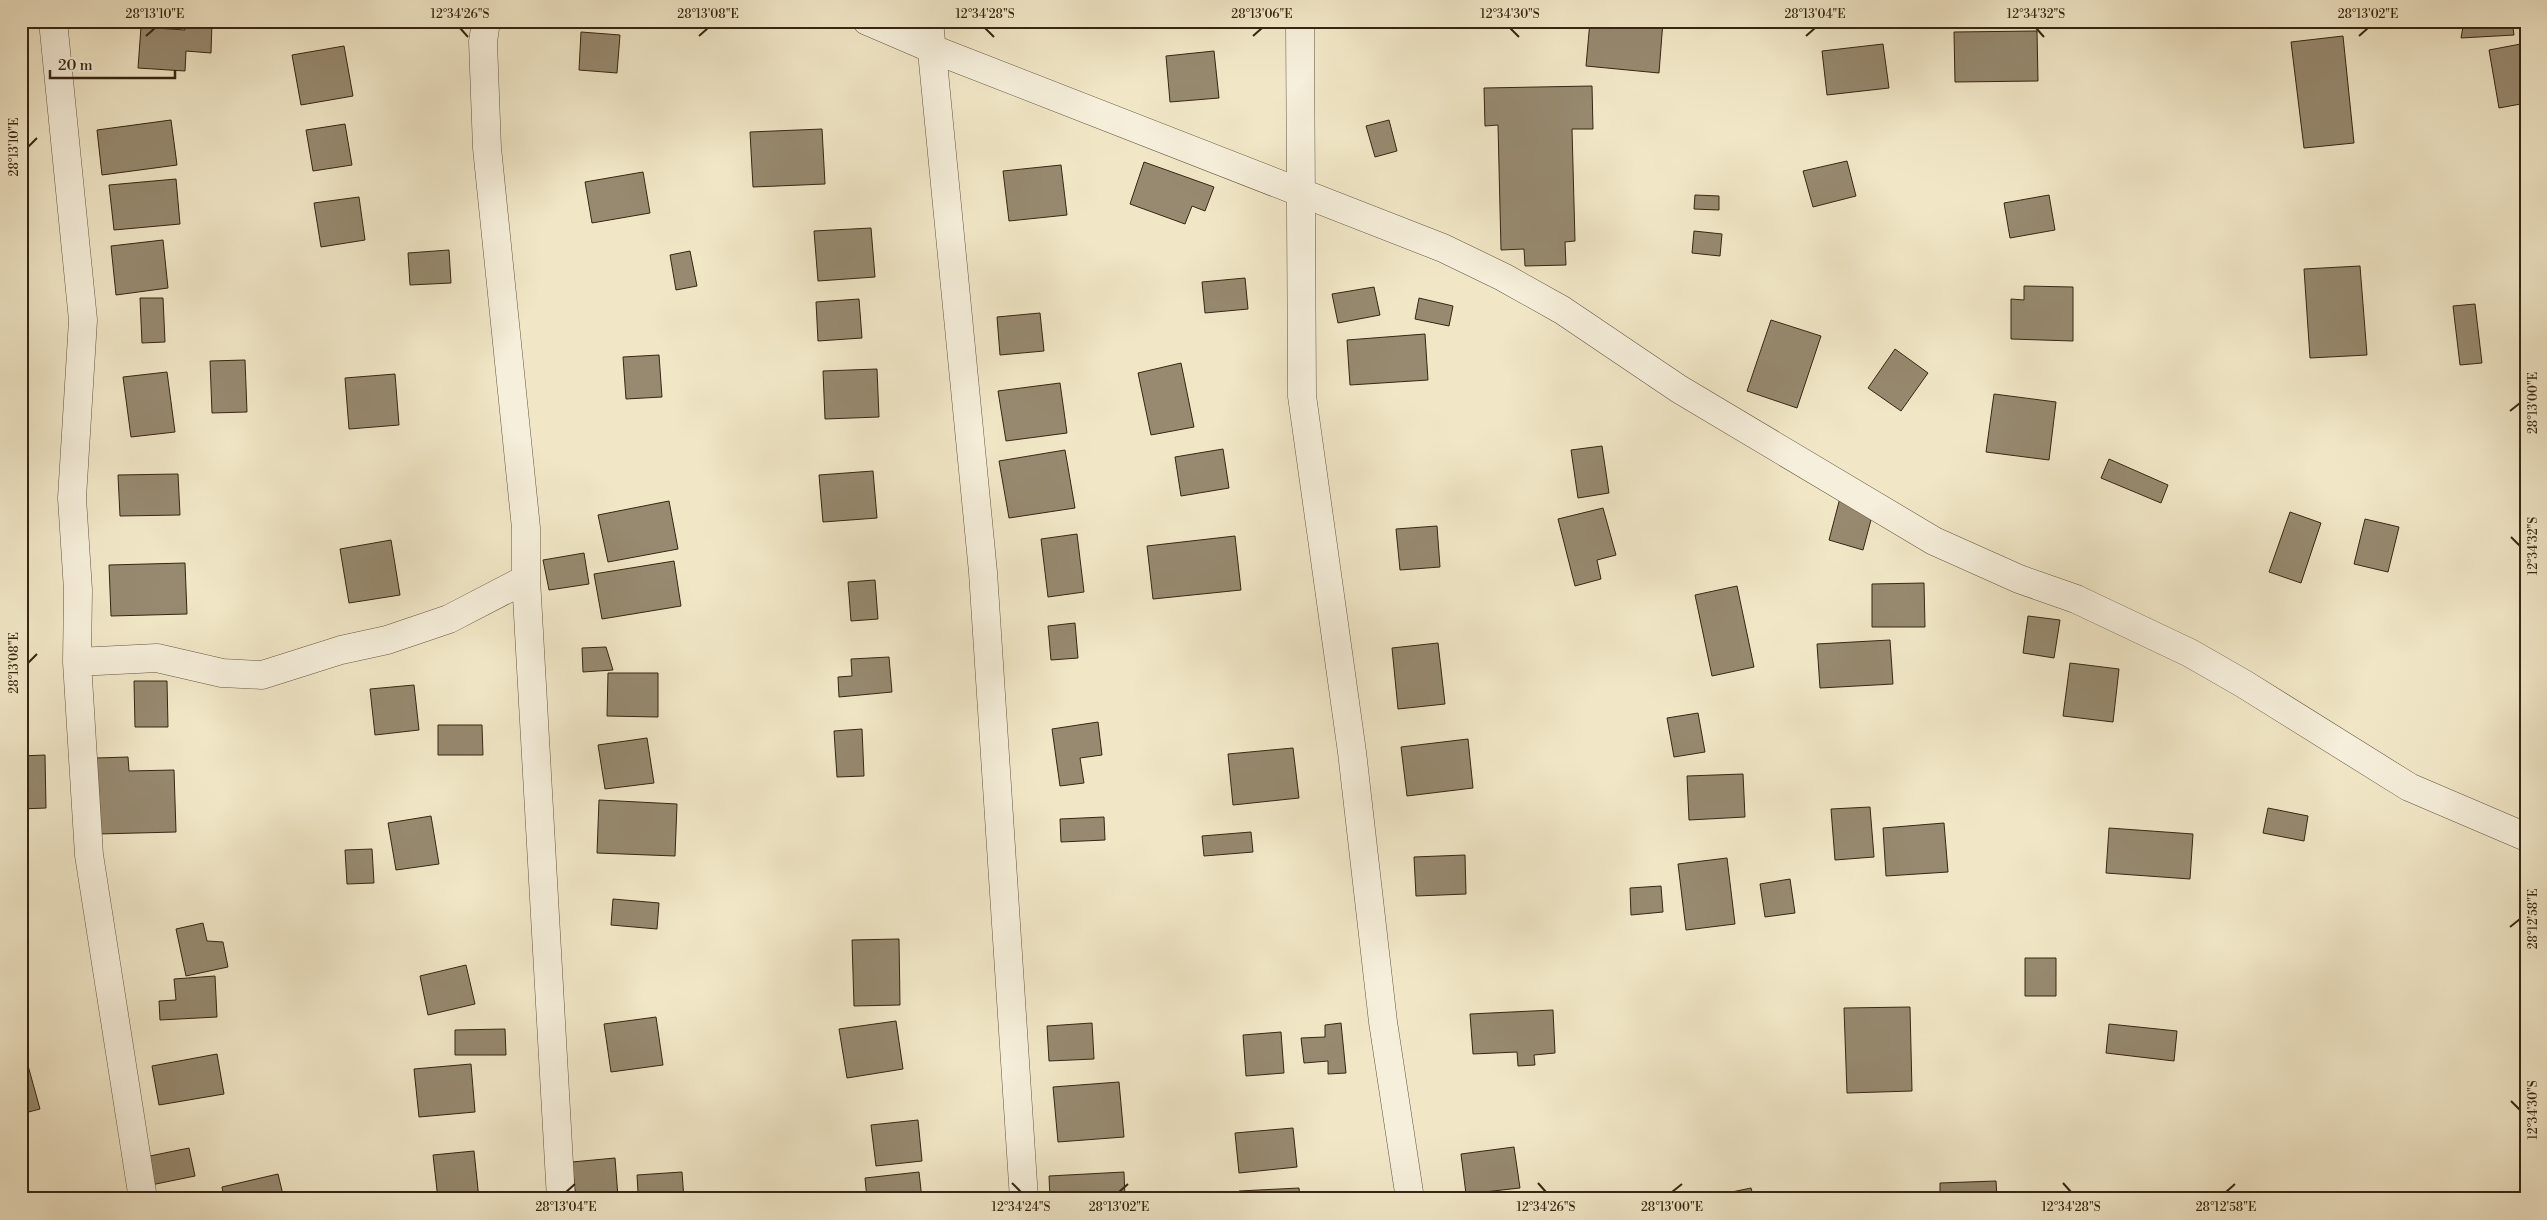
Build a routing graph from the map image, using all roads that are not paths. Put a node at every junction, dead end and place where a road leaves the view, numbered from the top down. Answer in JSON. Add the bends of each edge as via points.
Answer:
{"nodes":[{"id":1,"x":53,"y":21,"type":"edge"},
{"id":2,"x":486,"y":21,"type":"edge"},
{"id":3,"x":867,"y":21,"type":"edge"},
{"id":4,"x":929,"y":21,"type":"edge"},
{"id":5,"x":1300,"y":21,"type":"edge"},
{"id":6,"x":930,"y":48,"type":"junction"},
{"id":7,"x":1302,"y":192,"type":"junction"},
{"id":8,"x":526,"y":579,"type":"junction"},
{"id":9,"x":77,"y":662,"type":"junction"},
{"id":10,"x":2526,"y":837,"type":"edge"},
{"id":11,"x":142,"y":1199,"type":"edge"},
{"id":12,"x":561,"y":1199,"type":"edge"},
{"id":13,"x":1024,"y":1199,"type":"edge"},
{"id":14,"x":1410,"y":1199,"type":"edge"}],
"edges":[{"from":1,"to":9,"type":"street","via":[[82,320],[72,498],[78,590]]},
{"from":2,"to":8,"type":"street","via":[[483,42],[487,148],[526,528]]},
{"from":3,"to":6,"type":"street"},
{"from":4,"to":6,"type":"street"},
{"from":5,"to":7,"type":"street"},
{"from":6,"to":7,"type":"street"},
{"from":6,"to":13,"type":"street","via":[[983,572]]},
{"from":7,"to":10,"type":"street","via":[[1443,248],[1503,277],[1562,310],[1679,389],[1934,541],[2019,579],[2076,599],[2190,653],[2409,786]]},
{"from":7,"to":14,"type":"street","via":[[1302,396],[1352,752],[1383,1022]]},
{"from":8,"to":9,"type":"street","via":[[449,619],[262,675],[222,673],[157,658]]},
{"from":8,"to":12,"type":"street"},
{"from":9,"to":11,"type":"street","via":[[89,855]]}]}
